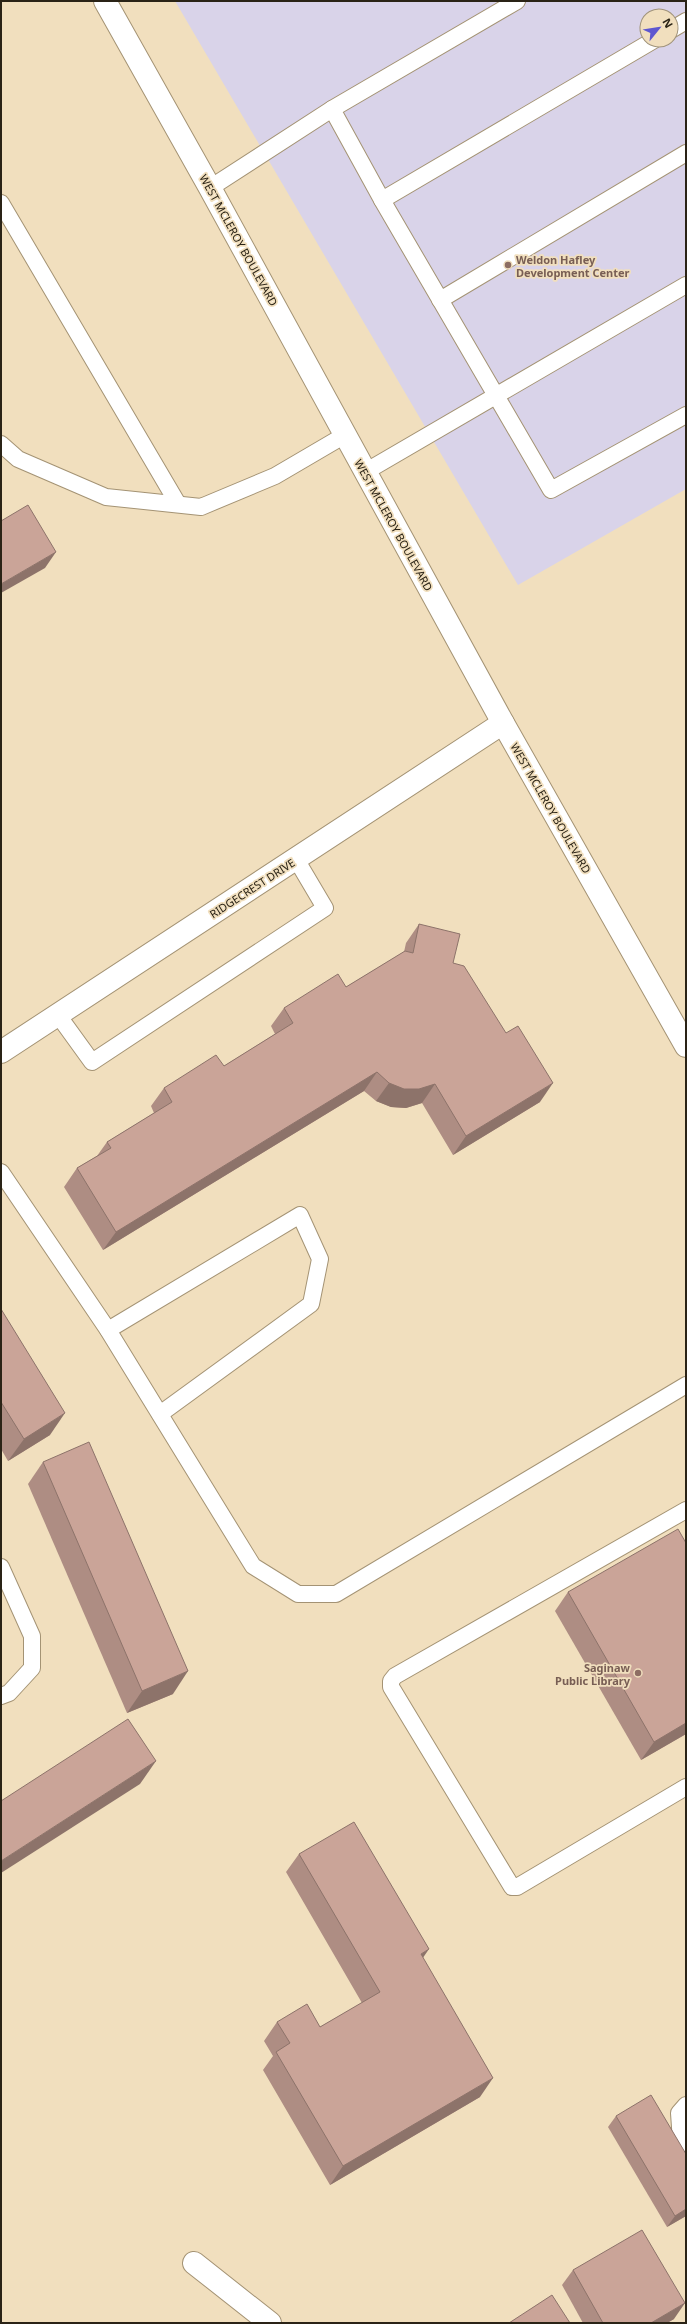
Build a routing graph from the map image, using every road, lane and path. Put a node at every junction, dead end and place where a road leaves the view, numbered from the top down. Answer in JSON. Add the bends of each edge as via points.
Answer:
{"nodes":[{"id":1,"x":105,"y":1,"type":"edge"},
{"id":2,"x":516,"y":1,"type":"edge"},
{"id":3,"x":640,"y":48,"type":"edge"},
{"id":4,"x":332,"y":109,"type":"junction"},
{"id":5,"x":686,"y":153,"type":"edge"},
{"id":6,"x":210,"y":188,"type":"junction"},
{"id":7,"x":382,"y":200,"type":"junction"},
{"id":8,"x":1,"y":203,"type":"edge"},
{"id":9,"x":686,"y":285,"type":"edge"},
{"id":10,"x":440,"y":300,"type":"junction"},
{"id":11,"x":497,"y":397,"type":"junction"},
{"id":12,"x":686,"y":415,"type":"edge"},
{"id":13,"x":345,"y":435,"type":"junction"},
{"id":14,"x":1,"y":444,"type":"edge"},
{"id":15,"x":365,"y":472,"type":"junction"},
{"id":16,"x":178,"y":504,"type":"junction"},
{"id":17,"x":503,"y":723,"type":"junction"},
{"id":18,"x":296,"y":859,"type":"junction"},
{"id":19,"x":58,"y":1015,"type":"junction"},
{"id":20,"x":686,"y":1046,"type":"edge"},
{"id":21,"x":1,"y":1052,"type":"edge"},
{"id":22,"x":1,"y":1172,"type":"edge"},
{"id":23,"x":108,"y":1330,"type":"junction"},
{"id":24,"x":686,"y":1386,"type":"edge"},
{"id":25,"x":160,"y":1414,"type":"junction"},
{"id":26,"x":686,"y":1510,"type":"edge"},
{"id":27,"x":1,"y":1567,"type":"edge"},
{"id":28,"x":1,"y":1696,"type":"edge"},
{"id":29,"x":686,"y":1787,"type":"edge"},
{"id":30,"x":686,"y":2105,"type":"edge"},
{"id":31,"x":686,"y":2149,"type":"edge"},
{"id":32,"x":194,"y":2264,"type":"dead end"},
{"id":33,"x":270,"y":2323,"type":"edge"}],
"edges":[{"from":1,"to":6,"type":"main road","name":"WEST MCLEROY BOULEVARD"},
{"from":2,"to":4,"type":"lane"},
{"from":3,"to":7,"type":"lane"},
{"from":4,"to":6,"type":"lane"},
{"from":4,"to":7,"type":"lane"},
{"from":5,"to":10,"type":"lane"},
{"from":6,"to":13,"type":"main road","name":"WEST MCLEROY BOULEVARD"},
{"from":7,"to":10,"type":"lane"},
{"from":8,"to":16,"type":"lane"},
{"from":9,"to":11,"type":"lane"},
{"from":10,"to":11,"type":"lane"},
{"from":11,"to":12,"type":"lane","via":[[552,490]]},
{"from":11,"to":15,"type":"lane"},
{"from":13,"to":15,"type":"main road","name":"WEST MCLEROY BOULEVARD"},
{"from":13,"to":16,"type":"lane","via":[[268,479],[202,507]]},
{"from":14,"to":16,"type":"lane","via":[[18,459],[106,497]]},
{"from":15,"to":17,"type":"main road","name":"WEST MCLEROY BOULEVARD"},
{"from":17,"to":18,"type":"main road","name":"RIDGECREST DRIVE"},
{"from":17,"to":20,"type":"main road","name":"WEST MCLEROY BOULEVARD"},
{"from":18,"to":19,"type":"main road","name":"RIDGECREST DRIVE"},
{"from":18,"to":19,"type":"lane","via":[[325,908],[92,1062]]},
{"from":19,"to":21,"type":"main road","name":"RIDGECREST DRIVE"},
{"from":22,"to":23,"type":"lane"},
{"from":23,"to":25,"type":"lane"},
{"from":23,"to":25,"type":"lane","via":[[300,1215],[320,1259],[311,1304]]},
{"from":24,"to":25,"type":"lane","via":[[336,1594],[298,1594],[253,1566]]},
{"from":26,"to":29,"type":"lane","via":[[395,1676],[391,1681],[391,1687],[512,1887],[517,1887]]},
{"from":27,"to":28,"type":"lane","via":[[32,1636],[32,1668],[10,1693]]},
{"from":30,"to":31,"type":"lane","via":[[679,2113],[681,2141]]},
{"from":32,"to":33,"type":"main road"}]}
